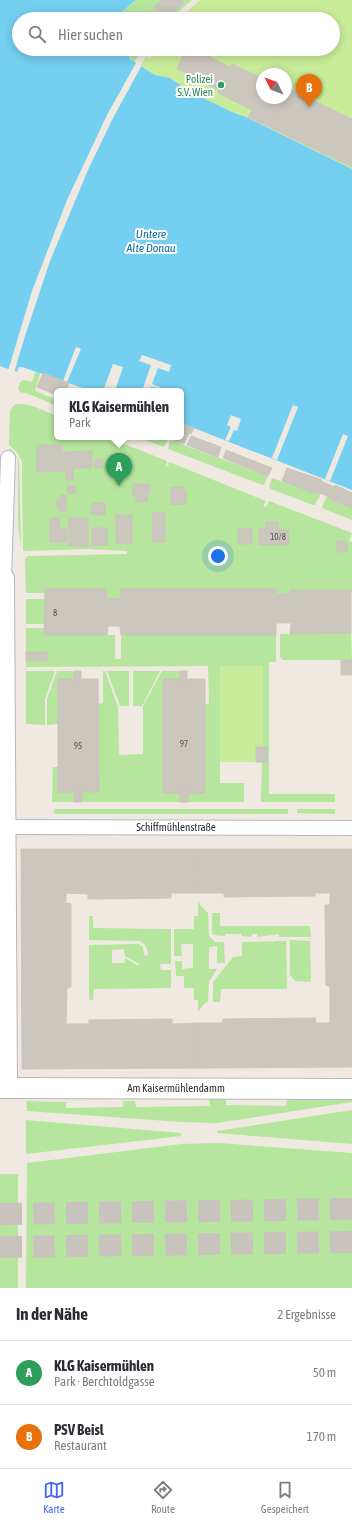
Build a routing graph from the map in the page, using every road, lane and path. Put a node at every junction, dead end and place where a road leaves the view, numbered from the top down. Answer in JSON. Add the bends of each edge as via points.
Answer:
{"nodes":[{"id":1,"x":8,"y":458,"type":"dead end"},
{"id":2,"x":2,"y":578,"type":"edge"},
{"id":3,"x":2,"y":827,"type":"edge"},
{"id":4,"x":352,"y":828,"type":"edge"},
{"id":5,"x":3,"y":1088,"type":"edge"},
{"id":6,"x":352,"y":1089,"type":"edge"}],
"edges":[{"from":1,"to":2,"type":"street"},
{"from":2,"to":3,"type":"street"},
{"from":3,"to":4,"type":"street","name":"Schiffmühlenstraße"},
{"from":3,"to":5,"type":"street"},
{"from":5,"to":6,"type":"street","name":"Am Kaisermühlendamm"}]}
